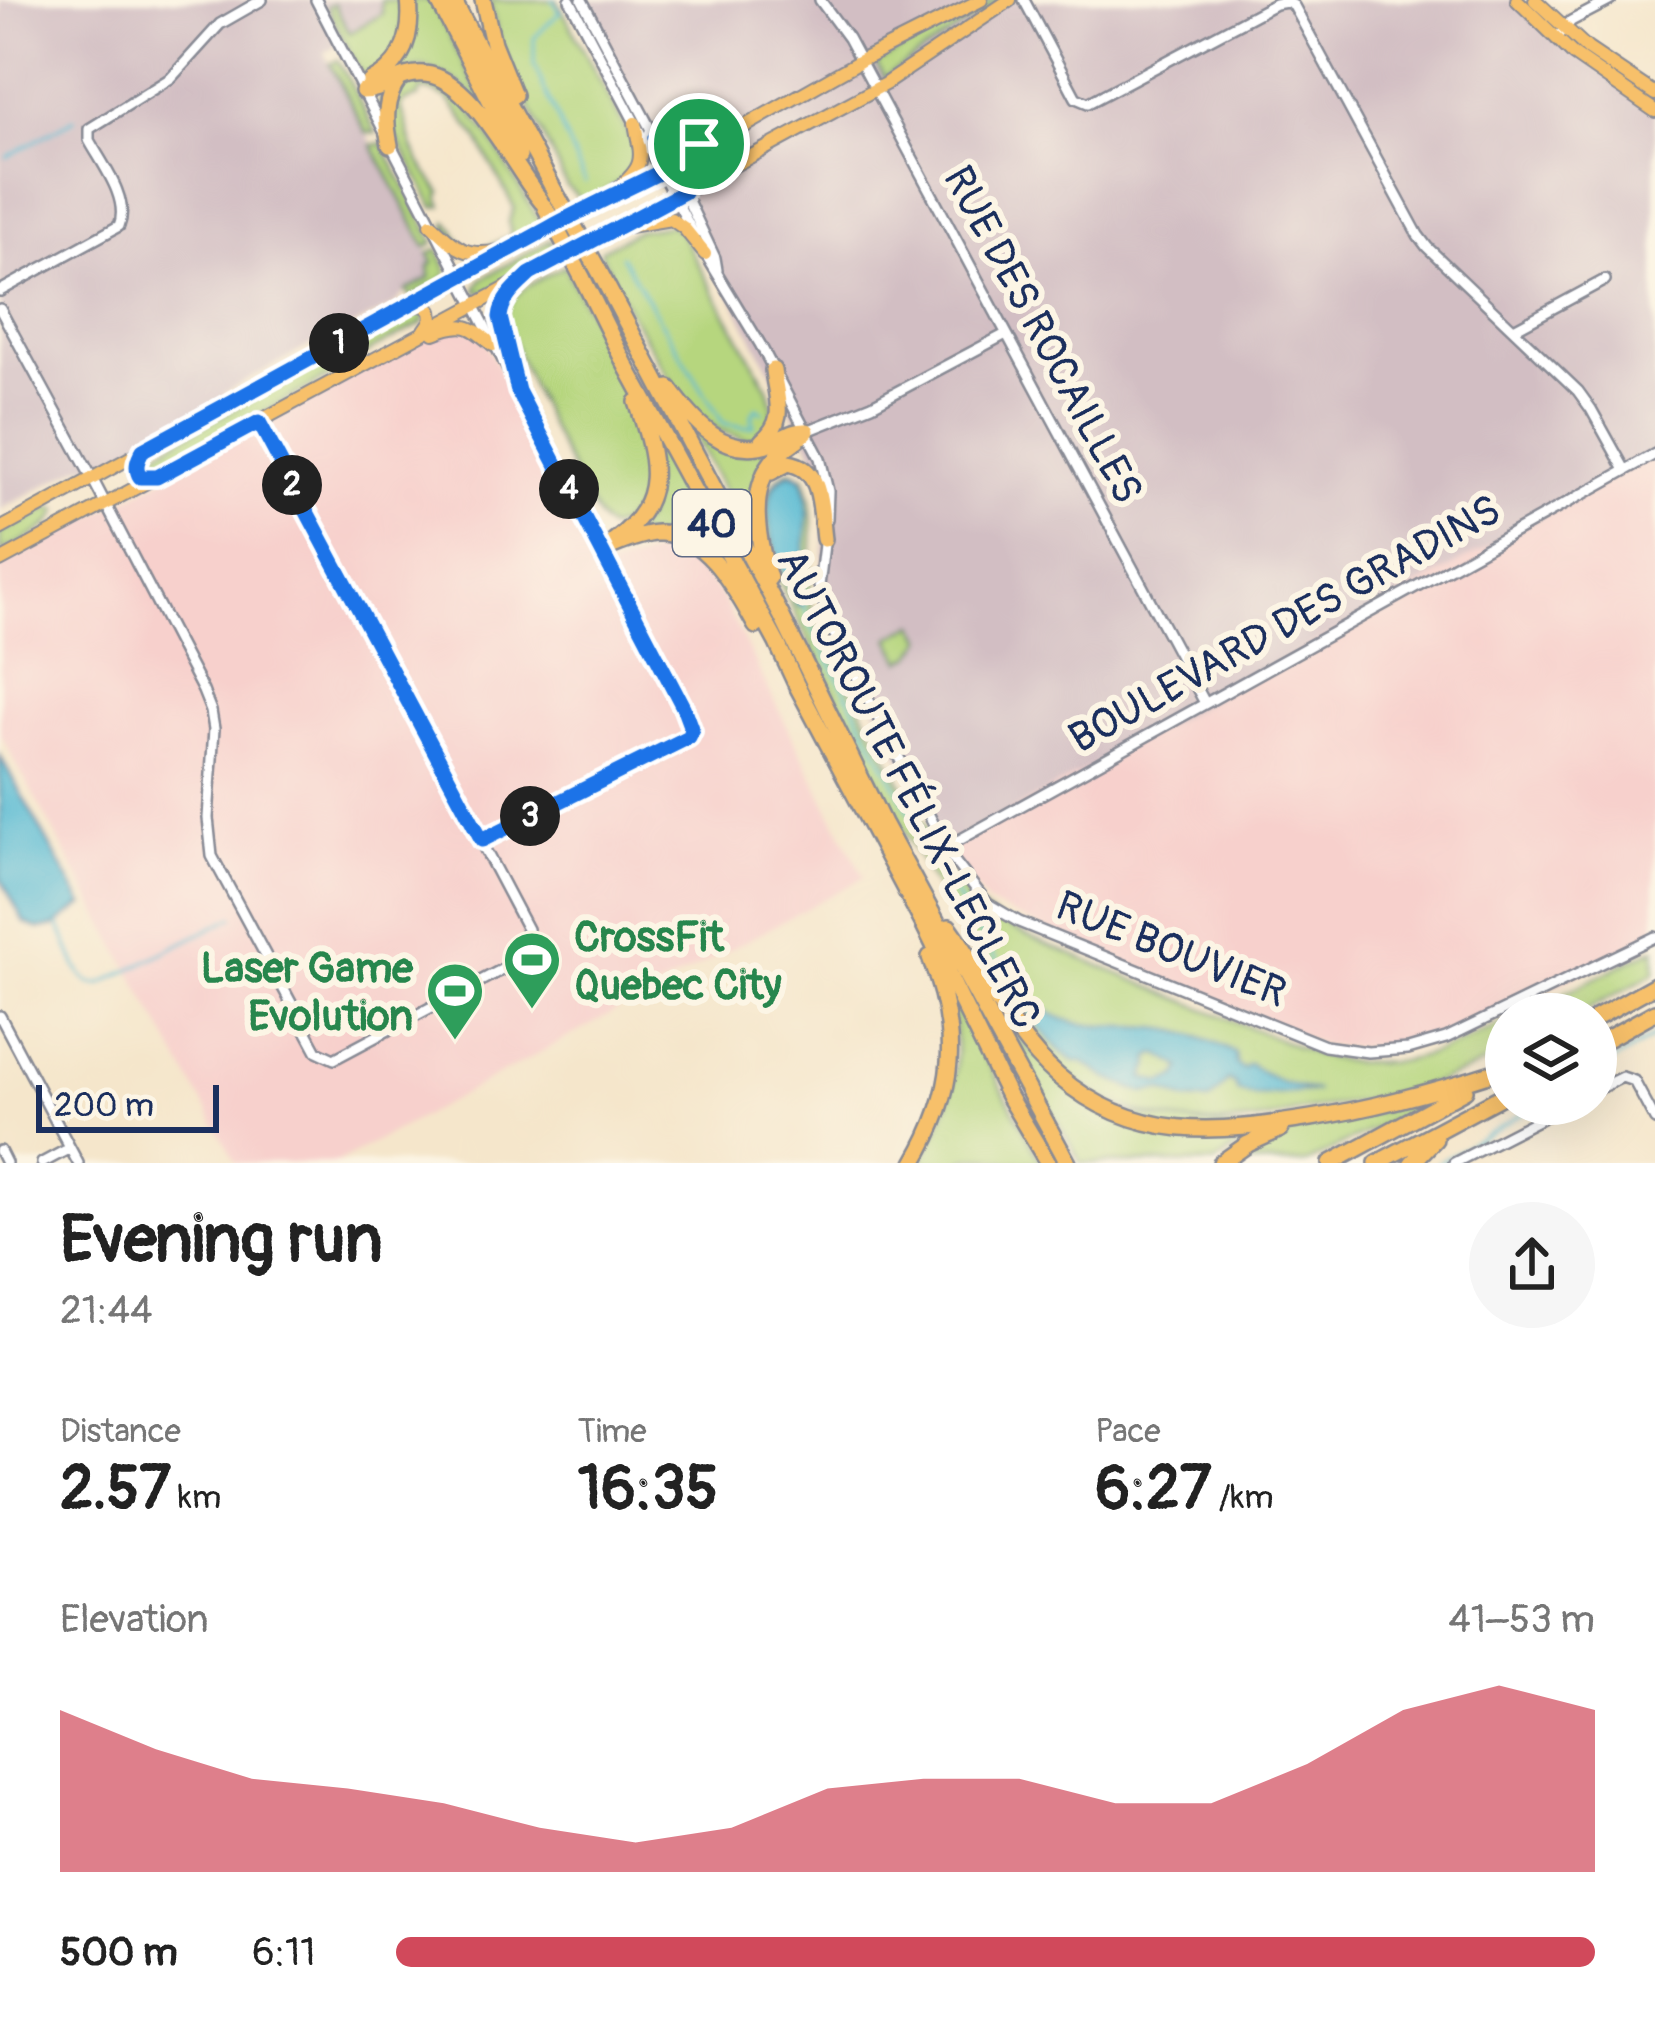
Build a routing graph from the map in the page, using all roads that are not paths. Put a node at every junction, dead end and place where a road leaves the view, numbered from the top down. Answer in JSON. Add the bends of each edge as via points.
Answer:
{"nodes":[{"id":1,"x":262,"y":0,"type":"edge"},
{"id":2,"x":316,"y":0,"type":"edge"},
{"id":3,"x":409,"y":0,"type":"edge"},
{"id":4,"x":438,"y":0,"type":"edge"},
{"id":5,"x":453,"y":0,"type":"edge"},
{"id":6,"x":483,"y":0,"type":"edge"},
{"id":7,"x":570,"y":0,"type":"edge"},
{"id":8,"x":582,"y":0,"type":"edge"},
{"id":9,"x":820,"y":0,"type":"edge"},
{"id":10,"x":981,"y":0,"type":"edge"},
{"id":11,"x":1010,"y":0,"type":"edge"},
{"id":12,"x":1024,"y":0,"type":"edge"},
{"id":13,"x":1517,"y":0,"type":"edge"},
{"id":14,"x":1535,"y":0,"type":"edge"},
{"id":15,"x":1611,"y":0,"type":"edge"},
{"id":16,"x":1560,"y":34,"type":"junction"},
{"id":17,"x":860,"y":62,"type":"junction"},
{"id":18,"x":406,"y":74,"type":"junction"},
{"id":19,"x":874,"y":89,"type":"junction"},
{"id":20,"x":363,"y":91,"type":"junction"},
{"id":21,"x":1655,"y":94,"type":"edge"},
{"id":22,"x":1655,"y":112,"type":"edge"},
{"id":23,"x":635,"y":123,"type":"junction"},
{"id":24,"x":655,"y":138,"type":"junction"},
{"id":25,"x":722,"y":139,"type":"junction"},
{"id":26,"x":390,"y":145,"type":"junction"},
{"id":27,"x":534,"y":149,"type":"junction"},
{"id":28,"x":666,"y":170,"type":"junction"},
{"id":29,"x":679,"y":195,"type":"junction"},
{"id":30,"x":547,"y":200,"type":"junction"},
{"id":31,"x":603,"y":201,"type":"junction"},
{"id":32,"x":431,"y":224,"type":"junction"},
{"id":33,"x":616,"y":229,"type":"junction"},
{"id":34,"x":512,"y":248,"type":"junction"},
{"id":35,"x":705,"y":254,"type":"junction"},
{"id":36,"x":717,"y":269,"type":"junction"},
{"id":37,"x":590,"y":273,"type":"junction"},
{"id":38,"x":530,"y":274,"type":"junction"},
{"id":39,"x":458,"y":278,"type":"junction"},
{"id":40,"x":1605,"y":280,"type":"dead end"},
{"id":41,"x":0,"y":291,"type":"edge"},
{"id":42,"x":472,"y":305,"type":"junction"},
{"id":43,"x":407,"y":306,"type":"junction"},
{"id":44,"x":0,"y":309,"type":"edge"},
{"id":45,"x":1514,"y":329,"type":"junction"},
{"id":46,"x":424,"y":331,"type":"junction"},
{"id":47,"x":630,"y":331,"type":"junction"},
{"id":48,"x":1006,"y":334,"type":"junction"},
{"id":49,"x":494,"y":345,"type":"junction"},
{"id":50,"x":388,"y":351,"type":"junction"},
{"id":51,"x":625,"y":364,"type":"junction"},
{"id":52,"x":773,"y":370,"type":"junction"},
{"id":53,"x":518,"y":391,"type":"junction"},
{"id":54,"x":259,"y":422,"type":"junction"},
{"id":55,"x":807,"y":431,"type":"junction"},
{"id":56,"x":749,"y":448,"type":"junction"},
{"id":57,"x":143,"y":450,"type":"junction"},
{"id":58,"x":1655,"y":454,"type":"edge"},
{"id":59,"x":1625,"y":470,"type":"junction"},
{"id":60,"x":157,"y":477,"type":"junction"},
{"id":61,"x":92,"y":478,"type":"junction"},
{"id":62,"x":764,"y":478,"type":"junction"},
{"id":63,"x":106,"y":504,"type":"junction"},
{"id":64,"x":41,"y":507,"type":"junction"},
{"id":65,"x":0,"y":529,"type":"edge"},
{"id":66,"x":55,"y":531,"type":"junction"},
{"id":67,"x":824,"y":539,"type":"junction"},
{"id":68,"x":602,"y":550,"type":"junction"},
{"id":69,"x":0,"y":561,"type":"edge"},
{"id":70,"x":781,"y":615,"type":"junction"},
{"id":71,"x":796,"y":684,"type":"junction"},
{"id":72,"x":1205,"y":703,"type":"junction"},
{"id":73,"x":857,"y":768,"type":"junction"},
{"id":74,"x":482,"y":840,"type":"junction"},
{"id":75,"x":945,"y":848,"type":"junction"},
{"id":76,"x":924,"y":926,"type":"junction"},
{"id":77,"x":1655,"y":937,"type":"edge"},
{"id":78,"x":1655,"y":985,"type":"edge"},
{"id":79,"x":1617,"y":1006,"type":"edge"},
{"id":80,"x":1655,"y":1012,"type":"edge"},
{"id":81,"x":0,"y":1016,"type":"edge"},
{"id":82,"x":1617,"y":1033,"type":"edge"},
{"id":83,"x":16,"y":1046,"type":"junction"},
{"id":84,"x":0,"y":1055,"type":"edge"},
{"id":85,"x":1485,"y":1074,"type":"edge"},
{"id":86,"x":1485,"y":1078,"type":"edge"},
{"id":87,"x":1617,"y":1080,"type":"edge"},
{"id":88,"x":1485,"y":1106,"type":"edge"},
{"id":89,"x":1318,"y":1117,"type":"junction"},
{"id":90,"x":1655,"y":1120,"type":"edge"},
{"id":91,"x":1455,"y":1122,"type":"junction"},
{"id":92,"x":1528,"y":1125,"type":"edge"},
{"id":93,"x":70,"y":1148,"type":"junction"},
{"id":94,"x":0,"y":1151,"type":"edge"},
{"id":95,"x":6,"y":1163,"type":"edge"},
{"id":96,"x":42,"y":1163,"type":"edge"},
{"id":97,"x":78,"y":1163,"type":"edge"},
{"id":98,"x":914,"y":1163,"type":"edge"},
{"id":99,"x":1048,"y":1163,"type":"edge"},
{"id":100,"x":1068,"y":1163,"type":"edge"},
{"id":101,"x":1221,"y":1163,"type":"edge"},
{"id":102,"x":1330,"y":1163,"type":"edge"},
{"id":103,"x":1377,"y":1163,"type":"edge"},
{"id":104,"x":1412,"y":1163,"type":"edge"},
{"id":105,"x":1454,"y":1163,"type":"edge"}],
"edges":[{"from":1,"to":41,"type":"street","via":[[220,24],[171,78],[88,128],[122,205],[119,226]]},
{"from":2,"to":20,"type":"street"},
{"from":3,"to":20,"type":"highway","via":[[408,45]]},
{"from":4,"to":30,"type":"highway","name":"AUTOROUTE FÉLIX-LECLERC","number":"40"},
{"from":5,"to":27,"type":"highway","name":"AUTOROUTE FÉLIX-LECLERC","number":"40"},
{"from":6,"to":27,"type":"highway"},
{"from":7,"to":23,"type":"street","name":"RUE BOUVIER"},
{"from":8,"to":24,"type":"street","name":"RUE BOUVIER"},
{"from":9,"to":17,"type":"street","name":"RUE DES ROCAILLES"},
{"from":10,"to":17,"type":"main road"},
{"from":11,"to":19,"type":"main road"},
{"from":12,"to":45,"type":"street","via":[[1076,98],[1088,103],[1275,4],[1294,6],[1418,235]]},
{"from":13,"to":16,"type":"main road"},
{"from":14,"to":16,"type":"main road"},
{"from":15,"to":16,"type":"street"},
{"from":16,"to":21,"type":"main road"},
{"from":16,"to":22,"type":"main road","via":[[1590,68]]},
{"from":17,"to":19,"type":"street","name":"RUE DES ROCAILLES"},
{"from":17,"to":25,"type":"main road"},
{"from":18,"to":20,"type":"highway"},
{"from":18,"to":26,"type":"highway","via":[[388,100]]},
{"from":18,"to":30,"type":"highway","via":[[454,86]]},
{"from":19,"to":29,"type":"main road"},
{"from":19,"to":48,"type":"street","name":"RUE DES ROCAILLES"},
{"from":20,"to":26,"type":"street"},
{"from":23,"to":28,"type":"street","name":"RUE BOUVIER"},
{"from":23,"to":31,"type":"main road","via":[[641,163]]},
{"from":24,"to":25,"type":"main road","via":[[680,148]]},
{"from":24,"to":28,"type":"street","name":"RUE BOUVIER"},
{"from":25,"to":28,"type":"main road"},
{"from":26,"to":32,"type":"street"},
{"from":27,"to":30,"type":"highway","name":"AUTOROUTE FÉLIX-LECLERC","number":"40"},
{"from":28,"to":29,"type":"street","name":"RUE BOUVIER"},
{"from":28,"to":31,"type":"main road"},
{"from":29,"to":33,"type":"main road"},
{"from":29,"to":35,"type":"street","name":"RUE BOUVIER"},
{"from":29,"to":36,"type":"street","name":"RUE BOUVIER"},
{"from":30,"to":37,"type":"highway","name":"AUTOROUTE FÉLIX-LECLERC","number":"40","bridge":true},
{"from":31,"to":34,"type":"main road"},
{"from":32,"to":34,"type":"main road","via":[[471,255]]},
{"from":32,"to":39,"type":"street"},
{"from":33,"to":35,"type":"main road","via":[[671,219]]},
{"from":33,"to":38,"type":"main road"},
{"from":34,"to":39,"type":"main road"},
{"from":35,"to":36,"type":"street","name":"RUE BOUVIER"},
{"from":36,"to":52,"type":"street","name":"RUE BOUVIER"},
{"from":37,"to":47,"type":"highway","name":"AUTOROUTE FÉLIX-LECLERC","number":"40"},
{"from":37,"to":51,"type":"highway","name":"AUTOROUTE FÉLIX-LECLERC","number":"40"},
{"from":38,"to":42,"type":"main road"},
{"from":38,"to":53,"type":"main road","via":[[501,306]]},
{"from":39,"to":42,"type":"street"},
{"from":39,"to":43,"type":"main road"},
{"from":40,"to":45,"type":"street"},
{"from":42,"to":46,"type":"main road"},
{"from":42,"to":49,"type":"street"},
{"from":43,"to":46,"type":"main road","via":[[430,310]]},
{"from":43,"to":57,"type":"main road"},
{"from":44,"to":61,"type":"street"},
{"from":45,"to":59,"type":"street","via":[[1585,400]]},
{"from":46,"to":50,"type":"main road"},
{"from":47,"to":56,"type":"highway","via":[[704,430]]},
{"from":47,"to":70,"type":"highway","name":"AUTOROUTE FÉLIX-LECLERC","number":"40"},
{"from":48,"to":55,"type":"street"},
{"from":48,"to":72,"type":"street","name":"RUE DES ROCAILLES"},
{"from":49,"to":50,"type":"main road","via":[[458,325]]},
{"from":49,"to":53,"type":"street"},
{"from":50,"to":54,"type":"main road"},
{"from":51,"to":68,"type":"highway","via":[[649,438],[652,488],[642,515]]},
{"from":51,"to":71,"type":"highway","name":"AUTOROUTE FÉLIX-LECLERC","number":"40"},
{"from":52,"to":55,"type":"street","name":"RUE BOUVIER"},
{"from":52,"to":56,"type":"highway","via":[[779,418]]},
{"from":53,"to":68,"type":"street"},
{"from":54,"to":60,"type":"main road"},
{"from":54,"to":74,"type":"street"},
{"from":55,"to":56,"type":"highway"},
{"from":55,"to":62,"type":"highway"},
{"from":55,"to":67,"type":"street","name":"RUE BOUVIER","via":[[827,479]]},
{"from":57,"to":60,"type":"main road","via":[[137,472]]},
{"from":57,"to":61,"type":"main road"},
{"from":58,"to":59,"type":"street","name":"BOULEVARD DES GRADINS"},
{"from":59,"to":72,"type":"street","name":"BOULEVARD DES GRADINS"},
{"from":60,"to":63,"type":"main road"},
{"from":61,"to":63,"type":"street"},
{"from":61,"to":64,"type":"main road"},
{"from":62,"to":67,"type":"highway","via":[[786,463],[808,470]]},
{"from":62,"to":70,"type":"highway","via":[[760,549]]},
{"from":63,"to":66,"type":"main road"},
{"from":63,"to":74,"type":"street","via":[[212,711],[212,856],[317,1051],[334,1059],[527,954],[527,929]]},
{"from":64,"to":65,"type":"main road"},
{"from":64,"to":66,"type":"main road","via":[[65,510]]},
{"from":66,"to":69,"type":"main road"},
{"from":67,"to":75,"type":"street","name":"RUE BOUVIER","via":[[825,614]]},
{"from":68,"to":71,"type":"highway","via":[[657,533],[686,538],[727,579]]},
{"from":68,"to":74,"type":"street","via":[[692,731]]},
{"from":70,"to":73,"type":"highway","name":"AUTOROUTE FÉLIX-LECLERC","number":"40"},
{"from":71,"to":76,"type":"highway","name":"AUTOROUTE FÉLIX-LECLERC","number":"40"},
{"from":72,"to":75,"type":"street","name":"BOULEVARD DES GRADINS"},
{"from":73,"to":89,"type":"highway","via":[[947,924],[1019,1033],[1058,1076],[1110,1109],[1183,1130]]},
{"from":73,"to":100,"type":"highway","name":"AUTOROUTE FÉLIX-LECLERC","number":"40"},
{"from":75,"to":77,"type":"street","name":"RUE BOUVIER","via":[[988,904],[1019,922],[1325,1046],[1368,1052],[1447,1038]]},
{"from":76,"to":98,"type":"highway","via":[[951,1054],[941,1109]]},
{"from":76,"to":99,"type":"highway","name":"AUTOROUTE FÉLIX-LECLERC","number":"40"},
{"from":78,"to":79,"type":"highway"},
{"from":80,"to":82,"type":"highway"},
{"from":81,"to":83,"type":"street"},
{"from":83,"to":84,"type":"street"},
{"from":83,"to":93,"type":"street"},
{"from":85,"to":89,"type":"highway"},
{"from":86,"to":102,"type":"highway"},
{"from":87,"to":90,"type":"street","via":[[1634,1081]]},
{"from":88,"to":91,"type":"highway"},
{"from":89,"to":101,"type":"highway"},
{"from":91,"to":103,"type":"highway"},
{"from":91,"to":104,"type":"highway"},
{"from":92,"to":105,"type":"street"},
{"from":93,"to":96,"type":"street"},
{"from":93,"to":97,"type":"street"},
{"from":94,"to":95,"type":"street"}]}
